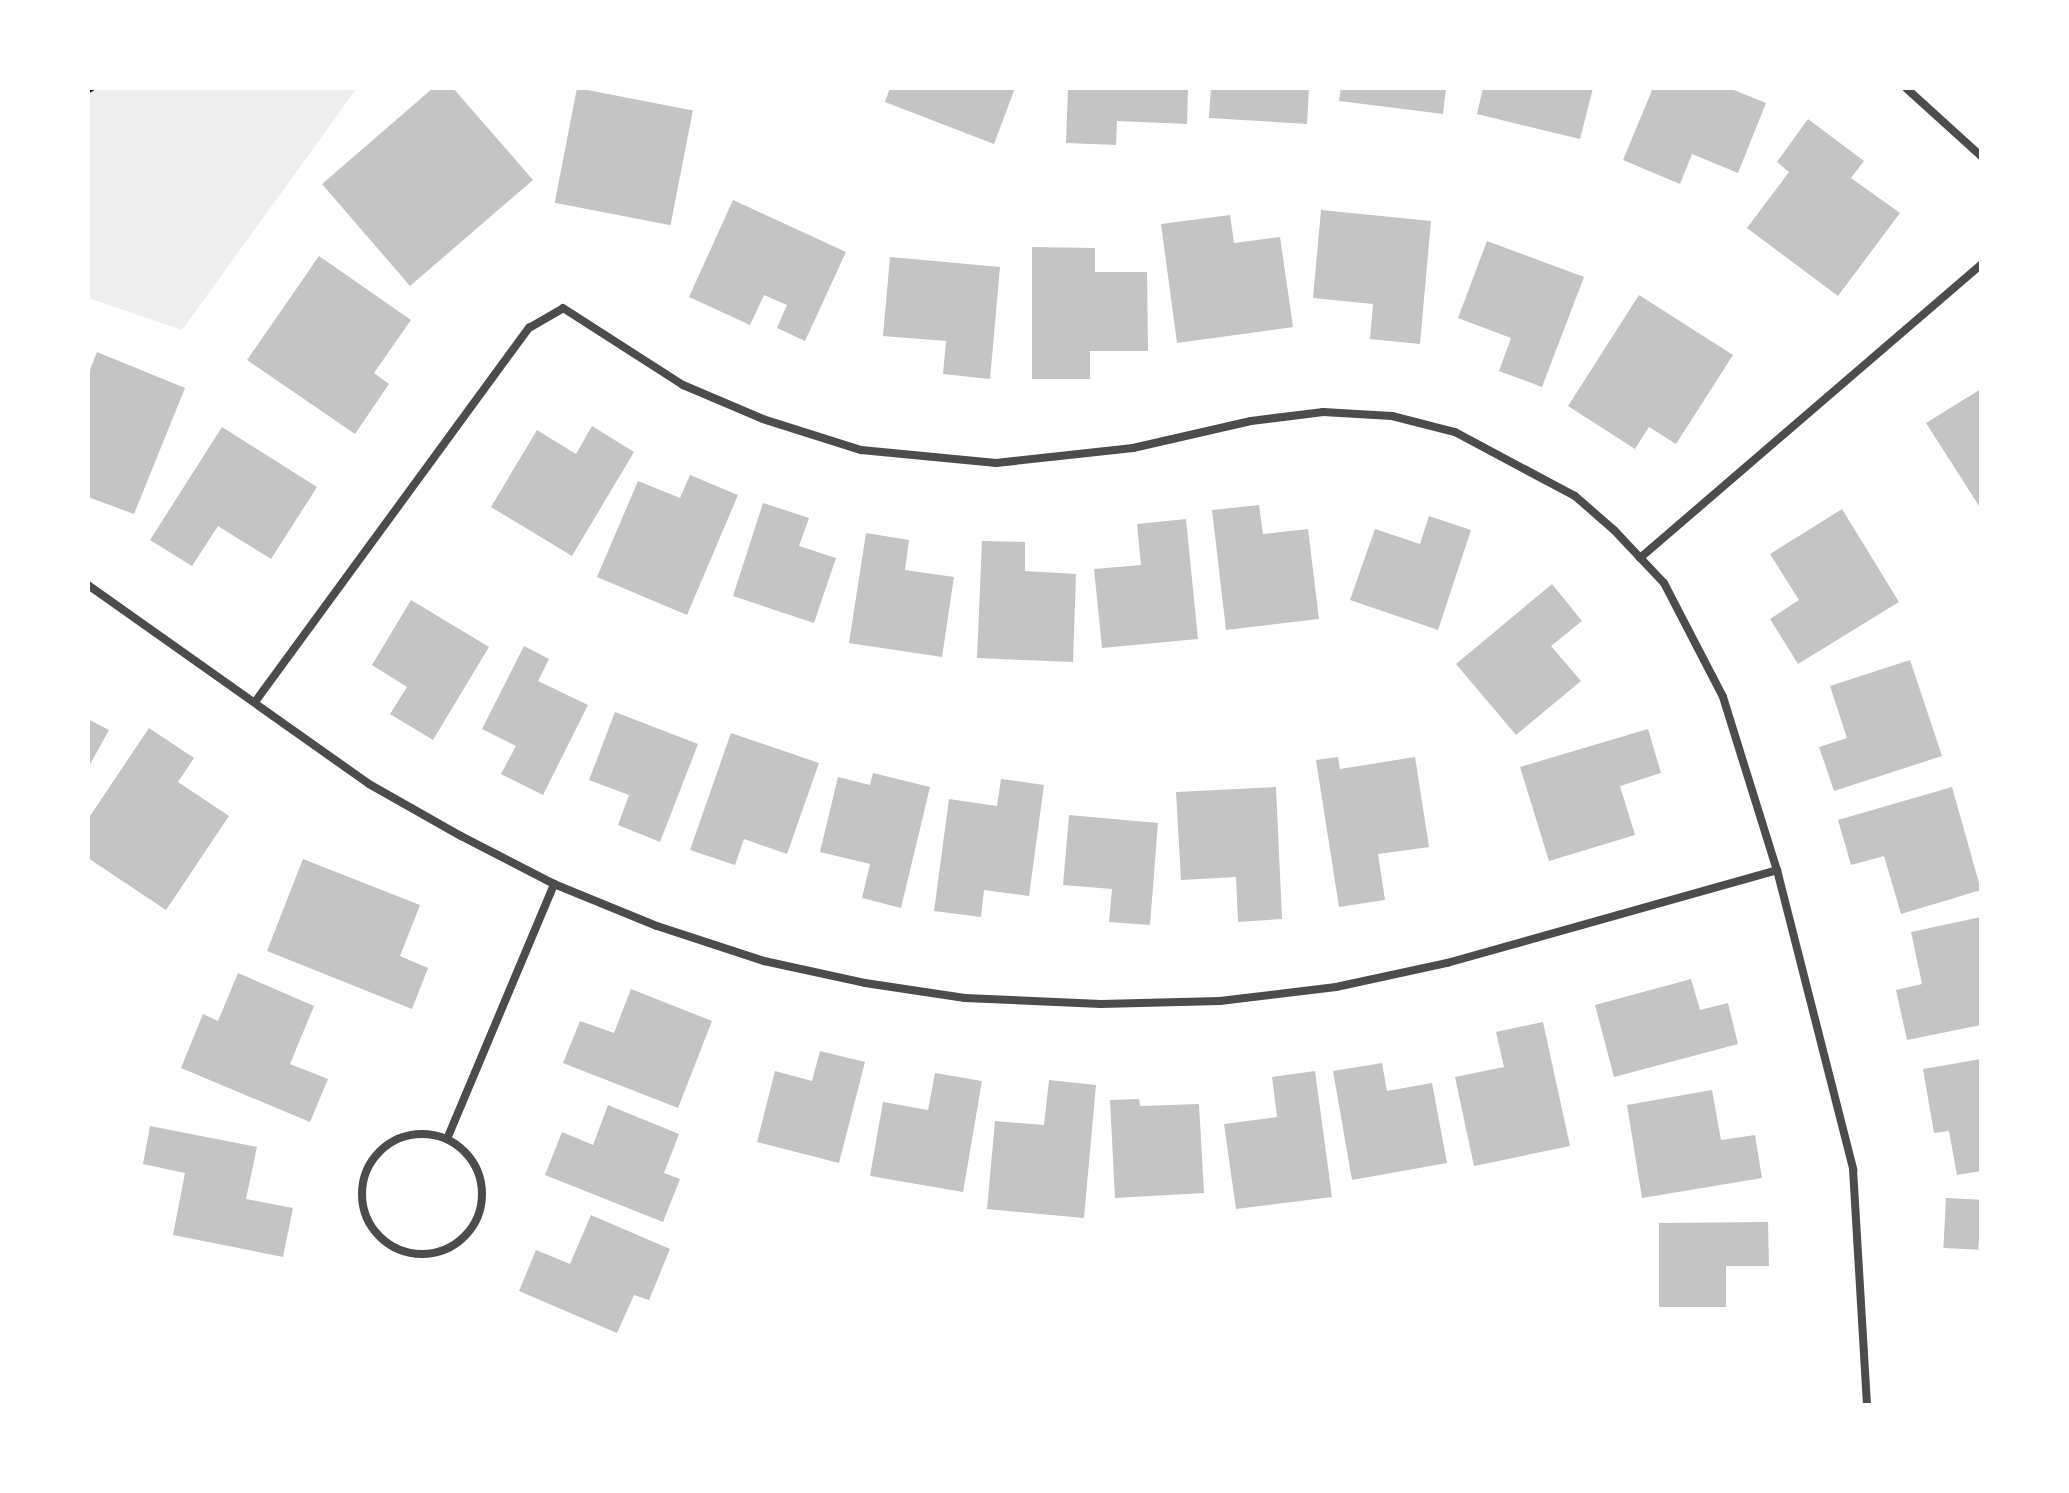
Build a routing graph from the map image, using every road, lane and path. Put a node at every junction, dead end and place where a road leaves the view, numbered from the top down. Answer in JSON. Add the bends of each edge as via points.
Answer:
{"nodes":[{"id":1,"x":1906,"y":88,"type":"edge"},
{"id":2,"x":1981,"y":156,"type":"edge"},
{"id":3,"x":1981,"y":265,"type":"edge"},
{"id":4,"x":1640,"y":558,"type":"junction"},
{"id":5,"x":88,"y":585,"type":"edge"},
{"id":6,"x":255,"y":702,"type":"junction"},
{"id":7,"x":1777,"y":870,"type":"junction"},
{"id":8,"x":554,"y":884,"type":"junction"},
{"id":9,"x":447,"y":1139,"type":"junction"},
{"id":10,"x":1867,"y":1405,"type":"edge"}],
"edges":[{"from":1,"to":2,"type":"street"},
{"from":3,"to":4,"type":"street"},
{"from":4,"to":6,"type":"street","via":[[1575,496],[1507,455],[1455,432],[1392,416],[1323,412],[1251,421],[1133,448],[996,463],[948,462],[861,450],[763,419],[683,385],[563,308],[529,328]]},
{"from":4,"to":7,"type":"street","via":[[1687,619],[1723,697]]},
{"from":5,"to":6,"type":"street"},
{"from":6,"to":8,"type":"street","via":[[369,784]]},
{"from":7,"to":8,"type":"street","via":[[1447,963],[1336,987],[1220,1001],[1101,1004],[965,998],[764,961]]},
{"from":7,"to":10,"type":"street","via":[[1853,1169]]},
{"from":8,"to":9,"type":"street"},
{"from":9,"to":9,"type":"street","via":[[428,1133],[389,1143],[365,1174],[363,1203],[373,1231],[406,1253],[445,1250],[463,1239],[482,1205],[476,1166]]}]}
